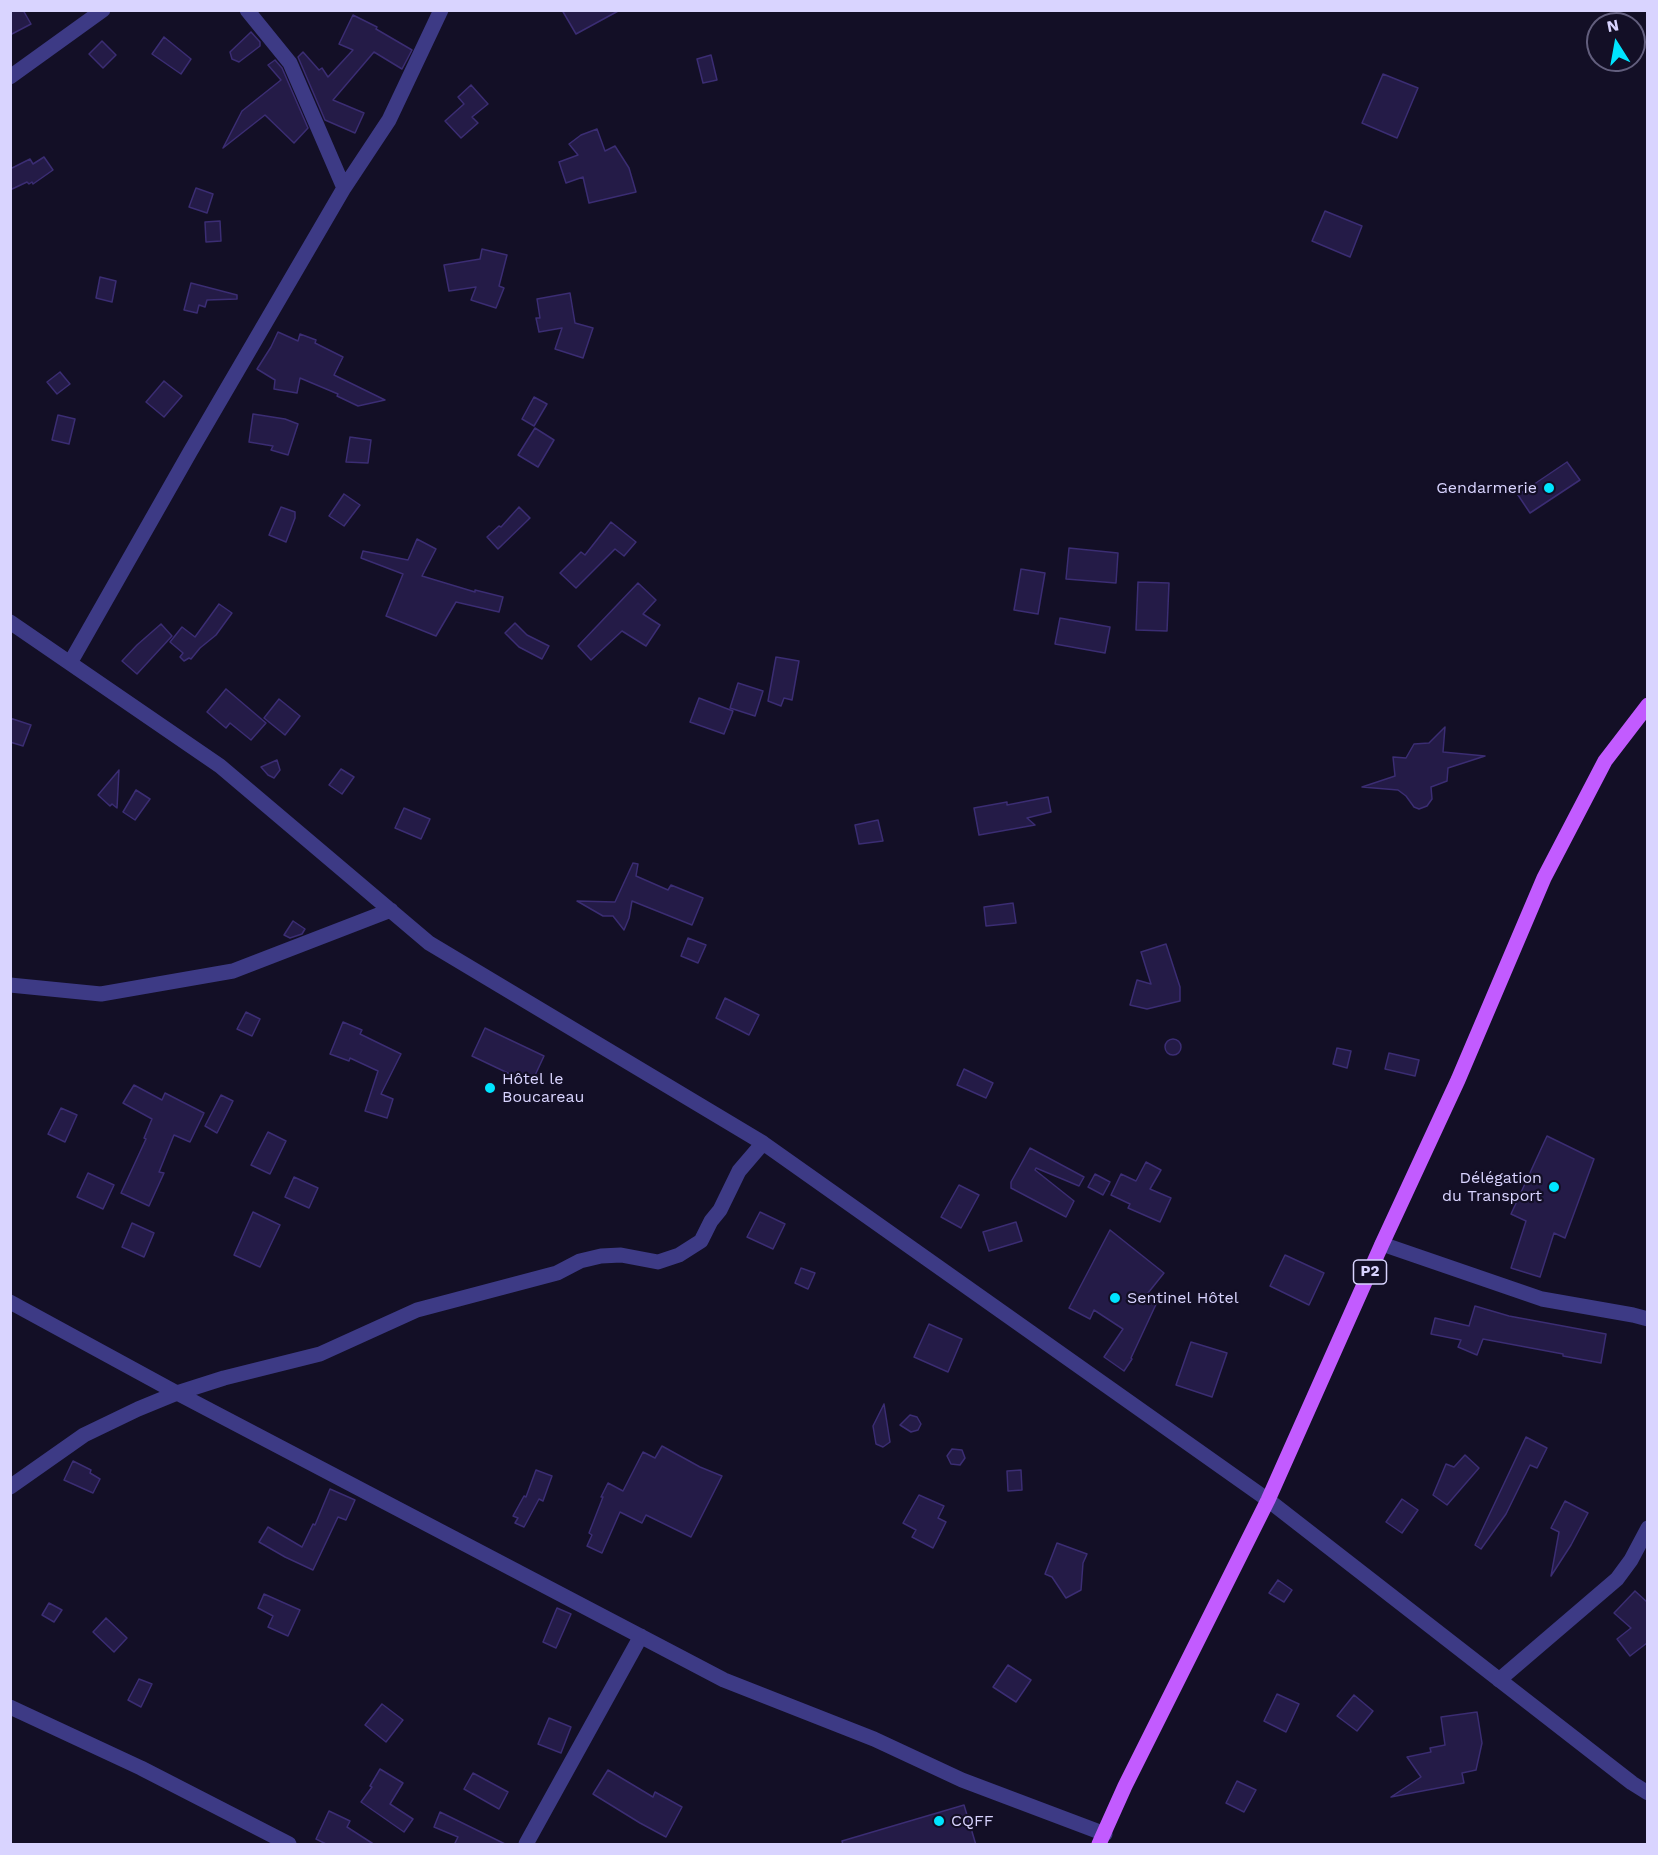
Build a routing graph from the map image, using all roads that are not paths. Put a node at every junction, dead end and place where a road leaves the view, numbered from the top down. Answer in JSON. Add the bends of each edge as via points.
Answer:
{"nodes":[{"id":1,"x":103,"y":10,"type":"edge"},
{"id":2,"x":247,"y":10,"type":"edge"},
{"id":3,"x":441,"y":10,"type":"edge"},
{"id":4,"x":10,"y":77,"type":"edge"},
{"id":5,"x":344,"y":188,"type":"junction"},
{"id":6,"x":10,"y":622,"type":"edge"},
{"id":7,"x":70,"y":663,"type":"junction"},
{"id":8,"x":1647,"y":705,"type":"edge"},
{"id":9,"x":391,"y":910,"type":"junction"},
{"id":10,"x":10,"y":985,"type":"edge"},
{"id":11,"x":763,"y":1143,"type":"junction"},
{"id":12,"x":1382,"y":1244,"type":"junction"},
{"id":13,"x":10,"y":1302,"type":"edge"},
{"id":14,"x":1647,"y":1319,"type":"edge"},
{"id":15,"x":177,"y":1393,"type":"junction"},
{"id":16,"x":10,"y":1487,"type":"edge"},
{"id":17,"x":1268,"y":1500,"type":"junction"},
{"id":18,"x":1647,"y":1528,"type":"edge"},
{"id":19,"x":641,"y":1636,"type":"junction"},
{"id":20,"x":1499,"y":1680,"type":"junction"},
{"id":21,"x":10,"y":1707,"type":"edge"},
{"id":22,"x":1647,"y":1793,"type":"edge"},
{"id":23,"x":1102,"y":1840,"type":"edge"},
{"id":24,"x":289,"y":1845,"type":"edge"},
{"id":25,"x":526,"y":1845,"type":"edge"}],
"edges":[{"from":1,"to":4,"type":"street"},
{"from":2,"to":5,"type":"street","via":[[290,63]]},
{"from":3,"to":5,"type":"street","via":[[389,120]]},
{"from":5,"to":7,"type":"street"},
{"from":6,"to":7,"type":"street"},
{"from":7,"to":9,"type":"street","via":[[220,766]]},
{"from":8,"to":12,"type":"main road","number":"P2","via":[[1605,762],[1544,878],[1458,1080]]},
{"from":9,"to":10,"type":"street","via":[[233,971],[101,994]]},
{"from":9,"to":11,"type":"street","via":[[429,943]]},
{"from":11,"to":15,"type":"street","via":[[739,1171],[701,1241],[679,1255],[658,1262],[621,1255],[580,1261],[557,1273],[417,1310],[320,1354]]},
{"from":11,"to":17,"type":"street"},
{"from":12,"to":14,"type":"street","via":[[1542,1299]]},
{"from":12,"to":17,"type":"main road","number":"P2"},
{"from":13,"to":15,"type":"street"},
{"from":15,"to":16,"type":"street","via":[[84,1435]]},
{"from":15,"to":19,"type":"street"},
{"from":17,"to":20,"type":"street"},
{"from":17,"to":23,"type":"main road","number":"P2","via":[[1125,1786]]},
{"from":18,"to":20,"type":"street","via":[[1617,1579]]},
{"from":19,"to":23,"type":"street","via":[[724,1680],[874,1739]]},
{"from":19,"to":25,"type":"street"},
{"from":20,"to":22,"type":"street"},
{"from":21,"to":24,"type":"street","via":[[141,1768]]}]}
